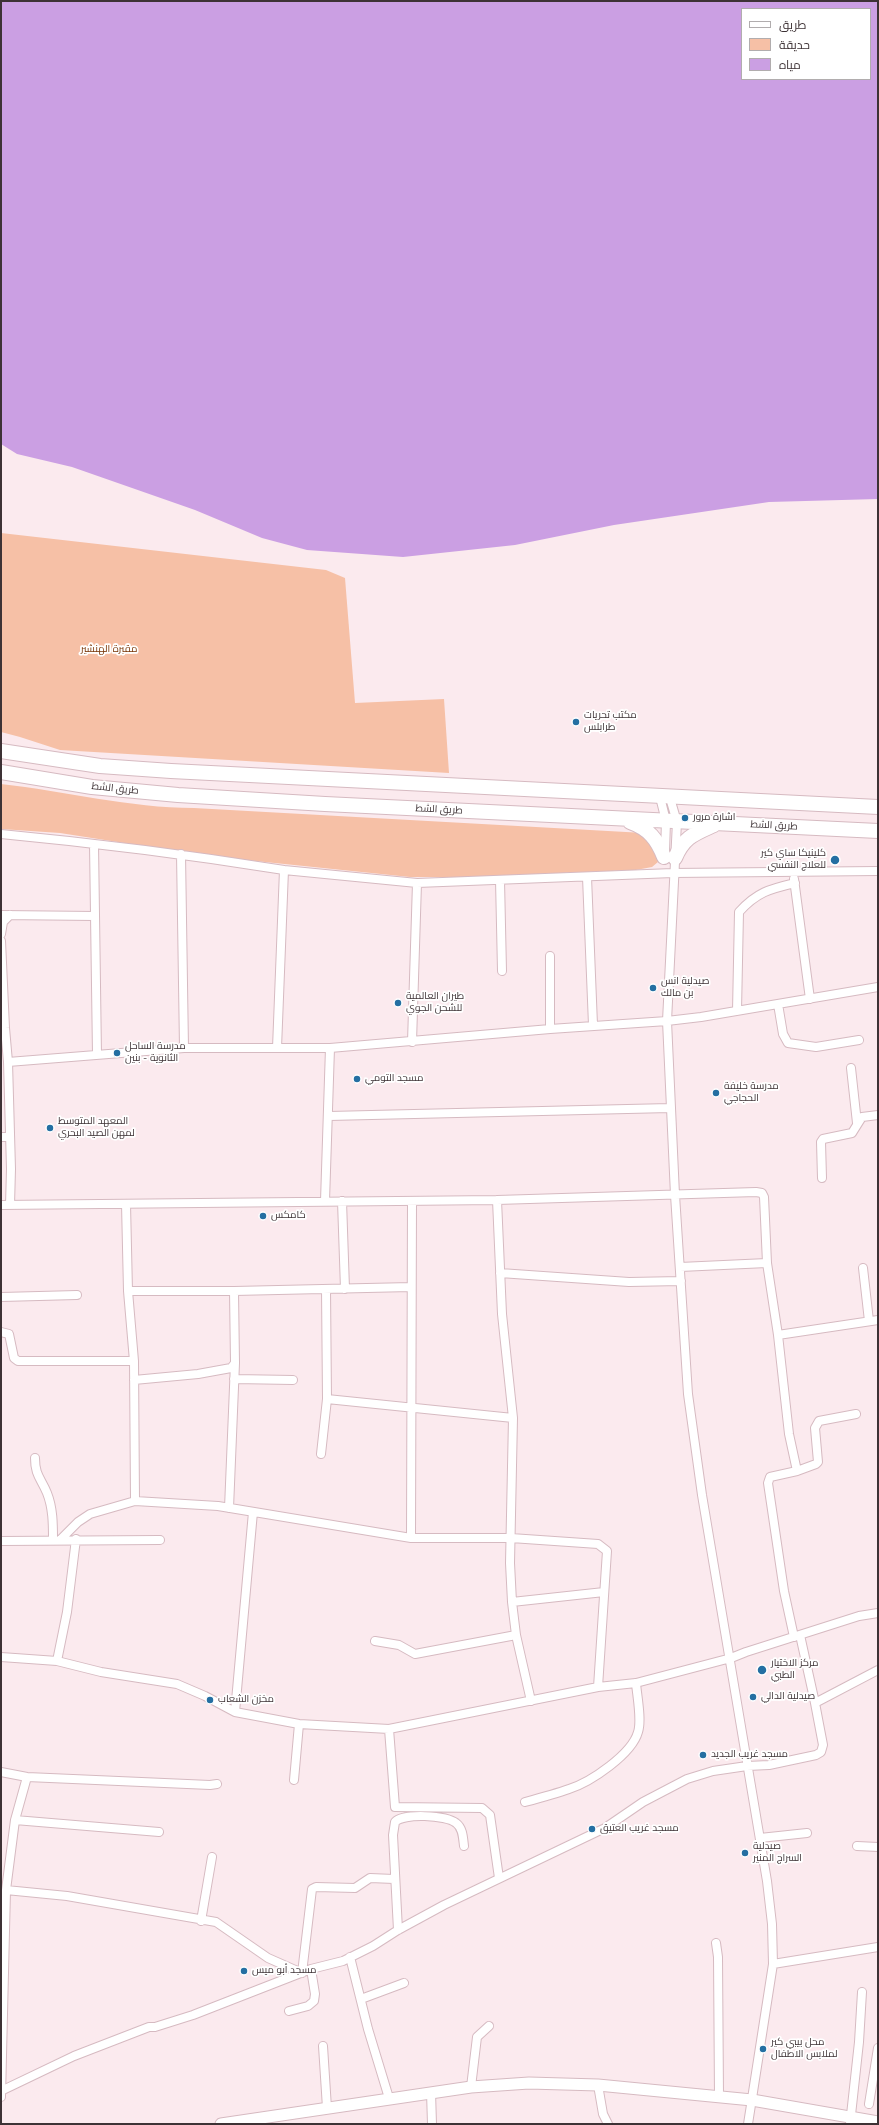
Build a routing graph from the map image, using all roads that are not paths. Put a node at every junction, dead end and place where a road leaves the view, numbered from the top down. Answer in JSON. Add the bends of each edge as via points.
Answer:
{"nodes":[{"id":1,"x":1,"y":751,"type":"edge"},
{"id":2,"x":4,"y":774,"type":"edge"},
{"id":3,"x":665,"y":797,"type":"junction"},
{"id":4,"x":878,"y":807,"type":"edge"},
{"id":5,"x":622,"y":819,"type":"junction"},
{"id":6,"x":672,"y":822,"type":"junction"},
{"id":7,"x":718,"y":824,"type":"junction"},
{"id":8,"x":878,"y":831,"type":"edge"},
{"id":9,"x":1,"y":834,"type":"edge"},
{"id":10,"x":94,"y":844,"type":"junction"},
{"id":11,"x":181,"y":854,"type":"junction"},
{"id":12,"x":672,"y":865,"type":"junction"},
{"id":13,"x":284,"y":870,"type":"junction"},
{"id":14,"x":878,"y":871,"type":"edge"},
{"id":15,"x":794,"y":872,"type":"junction"},
{"id":16,"x":587,"y":877,"type":"junction"},
{"id":17,"x":500,"y":880,"type":"junction"},
{"id":18,"x":417,"y":883,"type":"junction"},
{"id":19,"x":795,"y":883,"type":"junction"},
{"id":20,"x":5,"y":915,"type":"edge"},
{"id":21,"x":95,"y":916,"type":"junction"},
{"id":22,"x":1,"y":934,"type":"edge"},
{"id":23,"x":1,"y":941,"type":"edge"},
{"id":24,"x":550,"y":956,"type":"dead end"},
{"id":25,"x":502,"y":971,"type":"dead end"},
{"id":26,"x":878,"y":987,"type":"edge"},
{"id":27,"x":810,"y":999,"type":"junction"},
{"id":28,"x":778,"y":1004,"type":"junction"},
{"id":29,"x":737,"y":1011,"type":"junction"},
{"id":30,"x":667,"y":1021,"type":"junction"},
{"id":31,"x":593,"y":1025,"type":"junction"},
{"id":32,"x":550,"y":1029,"type":"junction"},
{"id":33,"x":859,"y":1040,"type":"dead end"},
{"id":34,"x":412,"y":1042,"type":"junction"},
{"id":35,"x":184,"y":1048,"type":"junction"},
{"id":36,"x":277,"y":1048,"type":"junction"},
{"id":37,"x":330,"y":1048,"type":"junction"},
{"id":38,"x":97,"y":1055,"type":"junction"},
{"id":39,"x":8,"y":1062,"type":"junction"},
{"id":40,"x":851,"y":1068,"type":"dead end"},
{"id":41,"x":9,"y":1084,"type":"junction"},
{"id":42,"x":1,"y":1088,"type":"edge"},
{"id":43,"x":670,"y":1108,"type":"junction"},
{"id":44,"x":878,"y":1115,"type":"edge"},
{"id":45,"x":329,"y":1116,"type":"junction"},
{"id":46,"x":857,"y":1123,"type":"junction"},
{"id":47,"x":5,"y":1137,"type":"edge"},
{"id":48,"x":822,"y":1178,"type":"dead end"},
{"id":49,"x":675,"y":1195,"type":"junction"},
{"id":50,"x":497,"y":1200,"type":"junction"},
{"id":51,"x":325,"y":1201,"type":"junction"},
{"id":52,"x":412,"y":1201,"type":"junction"},
{"id":53,"x":342,"y":1202,"type":"junction"},
{"id":54,"x":126,"y":1204,"type":"junction"},
{"id":55,"x":10,"y":1205,"type":"junction"},
{"id":56,"x":1,"y":1206,"type":"edge"},
{"id":57,"x":767,"y":1263,"type":"junction"},
{"id":58,"x":680,"y":1267,"type":"junction"},
{"id":59,"x":863,"y":1268,"type":"dead end"},
{"id":60,"x":500,"y":1272,"type":"junction"},
{"id":61,"x":680,"y":1281,"type":"junction"},
{"id":62,"x":411,"y":1287,"type":"junction"},
{"id":63,"x":326,"y":1289,"type":"junction"},
{"id":64,"x":345,"y":1289,"type":"junction"},
{"id":65,"x":128,"y":1291,"type":"junction"},
{"id":66,"x":234,"y":1291,"type":"junction"},
{"id":67,"x":77,"y":1295,"type":"dead end"},
{"id":68,"x":1,"y":1297,"type":"edge"},
{"id":69,"x":878,"y":1320,"type":"edge"},
{"id":70,"x":869,"y":1321,"type":"junction"},
{"id":71,"x":1,"y":1332,"type":"edge"},
{"id":72,"x":778,"y":1335,"type":"junction"},
{"id":73,"x":134,"y":1361,"type":"junction"},
{"id":74,"x":235,"y":1362,"type":"junction"},
{"id":75,"x":234,"y":1379,"type":"junction"},
{"id":76,"x":134,"y":1380,"type":"junction"},
{"id":77,"x":293,"y":1380,"type":"dead end"},
{"id":78,"x":327,"y":1399,"type":"junction"},
{"id":79,"x":410,"y":1407,"type":"junction"},
{"id":80,"x":856,"y":1414,"type":"dead end"},
{"id":81,"x":513,"y":1418,"type":"junction"},
{"id":82,"x":322,"y":1454,"type":"dead end"},
{"id":83,"x":35,"y":1458,"type":"dead end"},
{"id":84,"x":797,"y":1471,"type":"junction"},
{"id":85,"x":135,"y":1501,"type":"junction"},
{"id":86,"x":229,"y":1508,"type":"junction"},
{"id":87,"x":253,"y":1512,"type":"junction"},
{"id":88,"x":411,"y":1538,"type":"junction"},
{"id":89,"x":511,"y":1538,"type":"junction"},
{"id":90,"x":76,"y":1539,"type":"junction"},
{"id":91,"x":57,"y":1540,"type":"junction"},
{"id":92,"x":160,"y":1540,"type":"dead end"},
{"id":93,"x":1,"y":1541,"type":"edge"},
{"id":94,"x":604,"y":1592,"type":"junction"},
{"id":95,"x":512,"y":1602,"type":"junction"},
{"id":96,"x":878,"y":1613,"type":"edge"},
{"id":97,"x":516,"y":1635,"type":"junction"},
{"id":98,"x":797,"y":1636,"type":"junction"},
{"id":99,"x":375,"y":1641,"type":"dead end"},
{"id":100,"x":1,"y":1657,"type":"edge"},
{"id":101,"x":731,"y":1658,"type":"junction"},
{"id":102,"x":57,"y":1661,"type":"junction"},
{"id":103,"x":878,"y":1670,"type":"edge"},
{"id":104,"x":636,"y":1683,"type":"junction"},
{"id":105,"x":598,"y":1687,"type":"junction"},
{"id":106,"x":531,"y":1701,"type":"junction"},
{"id":107,"x":815,"y":1703,"type":"junction"},
{"id":108,"x":235,"y":1712,"type":"junction"},
{"id":109,"x":299,"y":1724,"type":"junction"},
{"id":110,"x":389,"y":1729,"type":"junction"},
{"id":111,"x":747,"y":1766,"type":"junction"},
{"id":112,"x":1,"y":1772,"type":"edge"},
{"id":113,"x":27,"y":1777,"type":"junction"},
{"id":114,"x":294,"y":1780,"type":"dead end"},
{"id":115,"x":217,"y":1784,"type":"dead end"},
{"id":116,"x":525,"y":1802,"type":"dead end"},
{"id":117,"x":15,"y":1820,"type":"junction"},
{"id":118,"x":159,"y":1832,"type":"dead end"},
{"id":119,"x":807,"y":1833,"type":"dead end"},
{"id":120,"x":760,"y":1838,"type":"junction"},
{"id":121,"x":464,"y":1846,"type":"dead end"},
{"id":122,"x":857,"y":1846,"type":"dead end"},
{"id":123,"x":878,"y":1846,"type":"edge"},
{"id":124,"x":212,"y":1857,"type":"dead end"},
{"id":125,"x":499,"y":1878,"type":"junction"},
{"id":126,"x":394,"y":1879,"type":"junction"},
{"id":127,"x":6,"y":1890,"type":"junction"},
{"id":128,"x":201,"y":1921,"type":"junction"},
{"id":129,"x":398,"y":1930,"type":"junction"},
{"id":130,"x":716,"y":1943,"type":"dead end"},
{"id":131,"x":878,"y":1947,"type":"edge"},
{"id":132,"x":350,"y":1957,"type":"junction"},
{"id":133,"x":773,"y":1964,"type":"junction"},
{"id":134,"x":311,"y":1969,"type":"junction"},
{"id":135,"x":302,"y":1973,"type":"junction"},
{"id":136,"x":404,"y":1983,"type":"dead end"},
{"id":137,"x":862,"y":1992,"type":"dead end"},
{"id":138,"x":362,"y":1999,"type":"junction"},
{"id":139,"x":289,"y":2011,"type":"dead end"},
{"id":140,"x":489,"y":2026,"type":"dead end"},
{"id":141,"x":323,"y":2046,"type":"dead end"},
{"id":142,"x":878,"y":2048,"type":"edge"},
{"id":143,"x":598,"y":2085,"type":"junction"},
{"id":144,"x":471,"y":2087,"type":"junction"},
{"id":145,"x":1,"y":2091,"type":"edge"},
{"id":146,"x":431,"y":2092,"type":"junction"},
{"id":147,"x":719,"y":2097,"type":"junction"},
{"id":148,"x":1,"y":2098,"type":"edge"},
{"id":149,"x":389,"y":2098,"type":"junction"},
{"id":150,"x":752,"y":2100,"type":"junction"},
{"id":151,"x":869,"y":2104,"type":"dead end"},
{"id":152,"x":327,"y":2108,"type":"junction"},
{"id":153,"x":850,"y":2121,"type":"edge"},
{"id":154,"x":878,"y":2122,"type":"edge"},
{"id":155,"x":221,"y":2124,"type":"edge"},
{"id":156,"x":432,"y":2124,"type":"edge"},
{"id":157,"x":608,"y":2124,"type":"edge"},
{"id":158,"x":748,"y":2124,"type":"edge"}],
"edges":[{"from":1,"to":3,"type":"highway","via":[[100,766],[171,771]]},
{"from":2,"to":5,"type":"highway","name":"طريق الشط","via":[[92,787],[178,795]]},
{"from":3,"to":4,"type":"highway"},
{"from":3,"to":6,"type":"street"},
{"from":5,"to":6,"type":"highway","name":"طريق الشط"},
{"from":5,"to":12,"type":"highway","via":[[643,827],[652,834]]},
{"from":6,"to":7,"type":"highway","name":"طريق الشط"},
{"from":6,"to":12,"type":"street"},
{"from":7,"to":8,"type":"highway","name":"طريق الشط"},
{"from":7,"to":12,"type":"highway","via":[[690,836],[679,849]]},
{"from":9,"to":10,"type":"street"},
{"from":10,"to":11,"type":"street"},
{"from":10,"to":21,"type":"street"},
{"from":11,"to":13,"type":"street"},
{"from":11,"to":35,"type":"street"},
{"from":12,"to":15,"type":"street"},
{"from":12,"to":16,"type":"street"},
{"from":12,"to":30,"type":"street"},
{"from":13,"to":18,"type":"street"},
{"from":13,"to":36,"type":"street"},
{"from":14,"to":15,"type":"street"},
{"from":15,"to":19,"type":"street"},
{"from":16,"to":17,"type":"street"},
{"from":16,"to":31,"type":"street"},
{"from":17,"to":18,"type":"street"},
{"from":17,"to":25,"type":"street"},
{"from":18,"to":34,"type":"street"},
{"from":19,"to":27,"type":"street"},
{"from":19,"to":29,"type":"street","via":[[769,889],[751,899],[739,912]]},
{"from":20,"to":21,"type":"street"},
{"from":20,"to":22,"type":"street"},
{"from":21,"to":38,"type":"street"},
{"from":23,"to":39,"type":"street"},
{"from":24,"to":32,"type":"street"},
{"from":26,"to":27,"type":"street"},
{"from":27,"to":28,"type":"street"},
{"from":28,"to":29,"type":"street"},
{"from":28,"to":33,"type":"street","via":[[783,1034],[788,1043],[816,1047]]},
{"from":29,"to":30,"type":"street"},
{"from":30,"to":31,"type":"street"},
{"from":30,"to":43,"type":"street"},
{"from":31,"to":32,"type":"street"},
{"from":32,"to":34,"type":"street"},
{"from":34,"to":37,"type":"street"},
{"from":35,"to":36,"type":"street"},
{"from":35,"to":38,"type":"street"},
{"from":36,"to":37,"type":"street"},
{"from":37,"to":45,"type":"street"},
{"from":38,"to":39,"type":"street"},
{"from":39,"to":41,"type":"street"},
{"from":40,"to":46,"type":"street"},
{"from":41,"to":42,"type":"street"},
{"from":41,"to":47,"type":"street"},
{"from":43,"to":45,"type":"street"},
{"from":43,"to":49,"type":"street"},
{"from":44,"to":46,"type":"street","via":[[866,1115]]},
{"from":45,"to":51,"type":"street"},
{"from":46,"to":48,"type":"street","via":[[852,1133],[827,1138],[821,1142]]},
{"from":47,"to":55,"type":"street","via":[[11,1169]]},
{"from":49,"to":50,"type":"street"},
{"from":49,"to":57,"type":"street","via":[[762,1193],[765,1202]]},
{"from":49,"to":58,"type":"street"},
{"from":50,"to":52,"type":"street"},
{"from":50,"to":60,"type":"street"},
{"from":51,"to":53,"type":"street"},
{"from":51,"to":54,"type":"street"},
{"from":52,"to":53,"type":"street"},
{"from":52,"to":62,"type":"street"},
{"from":53,"to":64,"type":"street"},
{"from":54,"to":55,"type":"street"},
{"from":54,"to":65,"type":"street"},
{"from":55,"to":56,"type":"street"},
{"from":57,"to":58,"type":"street"},
{"from":57,"to":72,"type":"street"},
{"from":58,"to":61,"type":"street"},
{"from":59,"to":70,"type":"street"},
{"from":60,"to":61,"type":"street","via":[[629,1282]]},
{"from":60,"to":81,"type":"street"},
{"from":61,"to":101,"type":"street","via":[[692,1429]]},
{"from":62,"to":64,"type":"street"},
{"from":62,"to":79,"type":"street"},
{"from":63,"to":64,"type":"street"},
{"from":63,"to":66,"type":"street"},
{"from":63,"to":78,"type":"street"},
{"from":65,"to":66,"type":"street"},
{"from":65,"to":73,"type":"street"},
{"from":66,"to":74,"type":"street"},
{"from":67,"to":68,"type":"street"},
{"from":69,"to":70,"type":"street"},
{"from":70,"to":72,"type":"street"},
{"from":71,"to":73,"type":"street","via":[[9,1334],[14,1358],[18,1361]]},
{"from":72,"to":84,"type":"street","via":[[789,1434]]},
{"from":73,"to":76,"type":"street"},
{"from":74,"to":75,"type":"street"},
{"from":74,"to":76,"type":"street","via":[[231,1368],[198,1374]]},
{"from":75,"to":77,"type":"street"},
{"from":75,"to":86,"type":"street"},
{"from":76,"to":85,"type":"street"},
{"from":78,"to":79,"type":"street"},
{"from":78,"to":82,"type":"street"},
{"from":79,"to":81,"type":"street"},
{"from":79,"to":88,"type":"street"},
{"from":80,"to":84,"type":"street","via":[[819,1421],[815,1428],[818,1462]]},
{"from":81,"to":89,"type":"street"},
{"from":83,"to":91,"type":"street","via":[[36,1474],[47,1493]]},
{"from":84,"to":98,"type":"street","via":[[770,1477],[768,1483],[784,1591]]},
{"from":85,"to":86,"type":"street"},
{"from":85,"to":91,"type":"street","via":[[90,1514]]},
{"from":86,"to":87,"type":"street"},
{"from":87,"to":88,"type":"street"},
{"from":87,"to":108,"type":"street"},
{"from":88,"to":89,"type":"street"},
{"from":89,"to":94,"type":"street","via":[[598,1544],[606,1551]]},
{"from":89,"to":95,"type":"street"},
{"from":90,"to":91,"type":"street"},
{"from":90,"to":92,"type":"street"},
{"from":90,"to":102,"type":"street","via":[[67,1612]]},
{"from":91,"to":93,"type":"street"},
{"from":94,"to":95,"type":"street"},
{"from":94,"to":105,"type":"street"},
{"from":95,"to":97,"type":"street"},
{"from":96,"to":98,"type":"street","via":[[859,1616]]},
{"from":97,"to":99,"type":"street","via":[[415,1654],[399,1645]]},
{"from":97,"to":106,"type":"street"},
{"from":98,"to":101,"type":"street"},
{"from":98,"to":107,"type":"street"},
{"from":100,"to":102,"type":"street"},
{"from":101,"to":104,"type":"street"},
{"from":101,"to":111,"type":"street"},
{"from":102,"to":108,"type":"street","via":[[101,1672],[177,1684]]},
{"from":103,"to":107,"type":"street"},
{"from":104,"to":105,"type":"street"},
{"from":104,"to":116,"type":"street","via":[[639,1728],[635,1740],[624,1753],[612,1764],[570,1789]]},
{"from":105,"to":106,"type":"street"},
{"from":106,"to":110,"type":"street"},
{"from":107,"to":111,"type":"street","via":[[822,1752],[816,1756],[769,1765]]},
{"from":108,"to":109,"type":"street"},
{"from":109,"to":110,"type":"street"},
{"from":109,"to":114,"type":"street"},
{"from":110,"to":125,"type":"street","via":[[395,1807],[482,1808],[490,1815]]},
{"from":111,"to":120,"type":"street"},
{"from":111,"to":125,"type":"street","via":[[714,1771],[677,1784],[643,1802],[605,1828]]},
{"from":112,"to":113,"type":"street"},
{"from":113,"to":115,"type":"street"},
{"from":113,"to":117,"type":"street"},
{"from":117,"to":118,"type":"street"},
{"from":117,"to":127,"type":"street"},
{"from":119,"to":120,"type":"street"},
{"from":120,"to":133,"type":"street","via":[[772,1924]]},
{"from":121,"to":126,"type":"street","via":[[461,1828],[447,1818],[399,1818],[393,1828]]},
{"from":122,"to":123,"type":"street"},
{"from":124,"to":128,"type":"street"},
{"from":125,"to":129,"type":"street"},
{"from":126,"to":129,"type":"street"},
{"from":126,"to":135,"type":"street","via":[[370,1878],[355,1888],[312,1889]]},
{"from":127,"to":128,"type":"street","via":[[67,1896]]},
{"from":127,"to":145,"type":"street"},
{"from":128,"to":135,"type":"street","via":[[216,1922],[268,1958]]},
{"from":129,"to":132,"type":"street","via":[[374,1946]]},
{"from":130,"to":147,"type":"street"},
{"from":131,"to":133,"type":"street"},
{"from":132,"to":134,"type":"street"},
{"from":132,"to":138,"type":"street"},
{"from":133,"to":150,"type":"street"},
{"from":134,"to":135,"type":"street"},
{"from":134,"to":139,"type":"street","via":[[314,2001],[308,2006]]},
{"from":135,"to":145,"type":"street","via":[[193,2015],[149,2027],[74,2056]]},
{"from":136,"to":138,"type":"street"},
{"from":137,"to":153,"type":"street"},
{"from":138,"to":149,"type":"street","via":[[368,2029]]},
{"from":140,"to":144,"type":"street","via":[[477,2037]]},
{"from":141,"to":152,"type":"street"},
{"from":142,"to":151,"type":"street"},
{"from":143,"to":144,"type":"street","via":[[529,2083]]},
{"from":143,"to":147,"type":"street"},
{"from":143,"to":157,"type":"street","via":[[603,2114]]},
{"from":144,"to":146,"type":"street"},
{"from":145,"to":148,"type":"street"},
{"from":146,"to":149,"type":"street"},
{"from":146,"to":156,"type":"street"},
{"from":147,"to":150,"type":"street"},
{"from":149,"to":152,"type":"street"},
{"from":150,"to":153,"type":"street"},
{"from":150,"to":158,"type":"street"},
{"from":152,"to":155,"type":"street"},
{"from":153,"to":154,"type":"street"}]}
